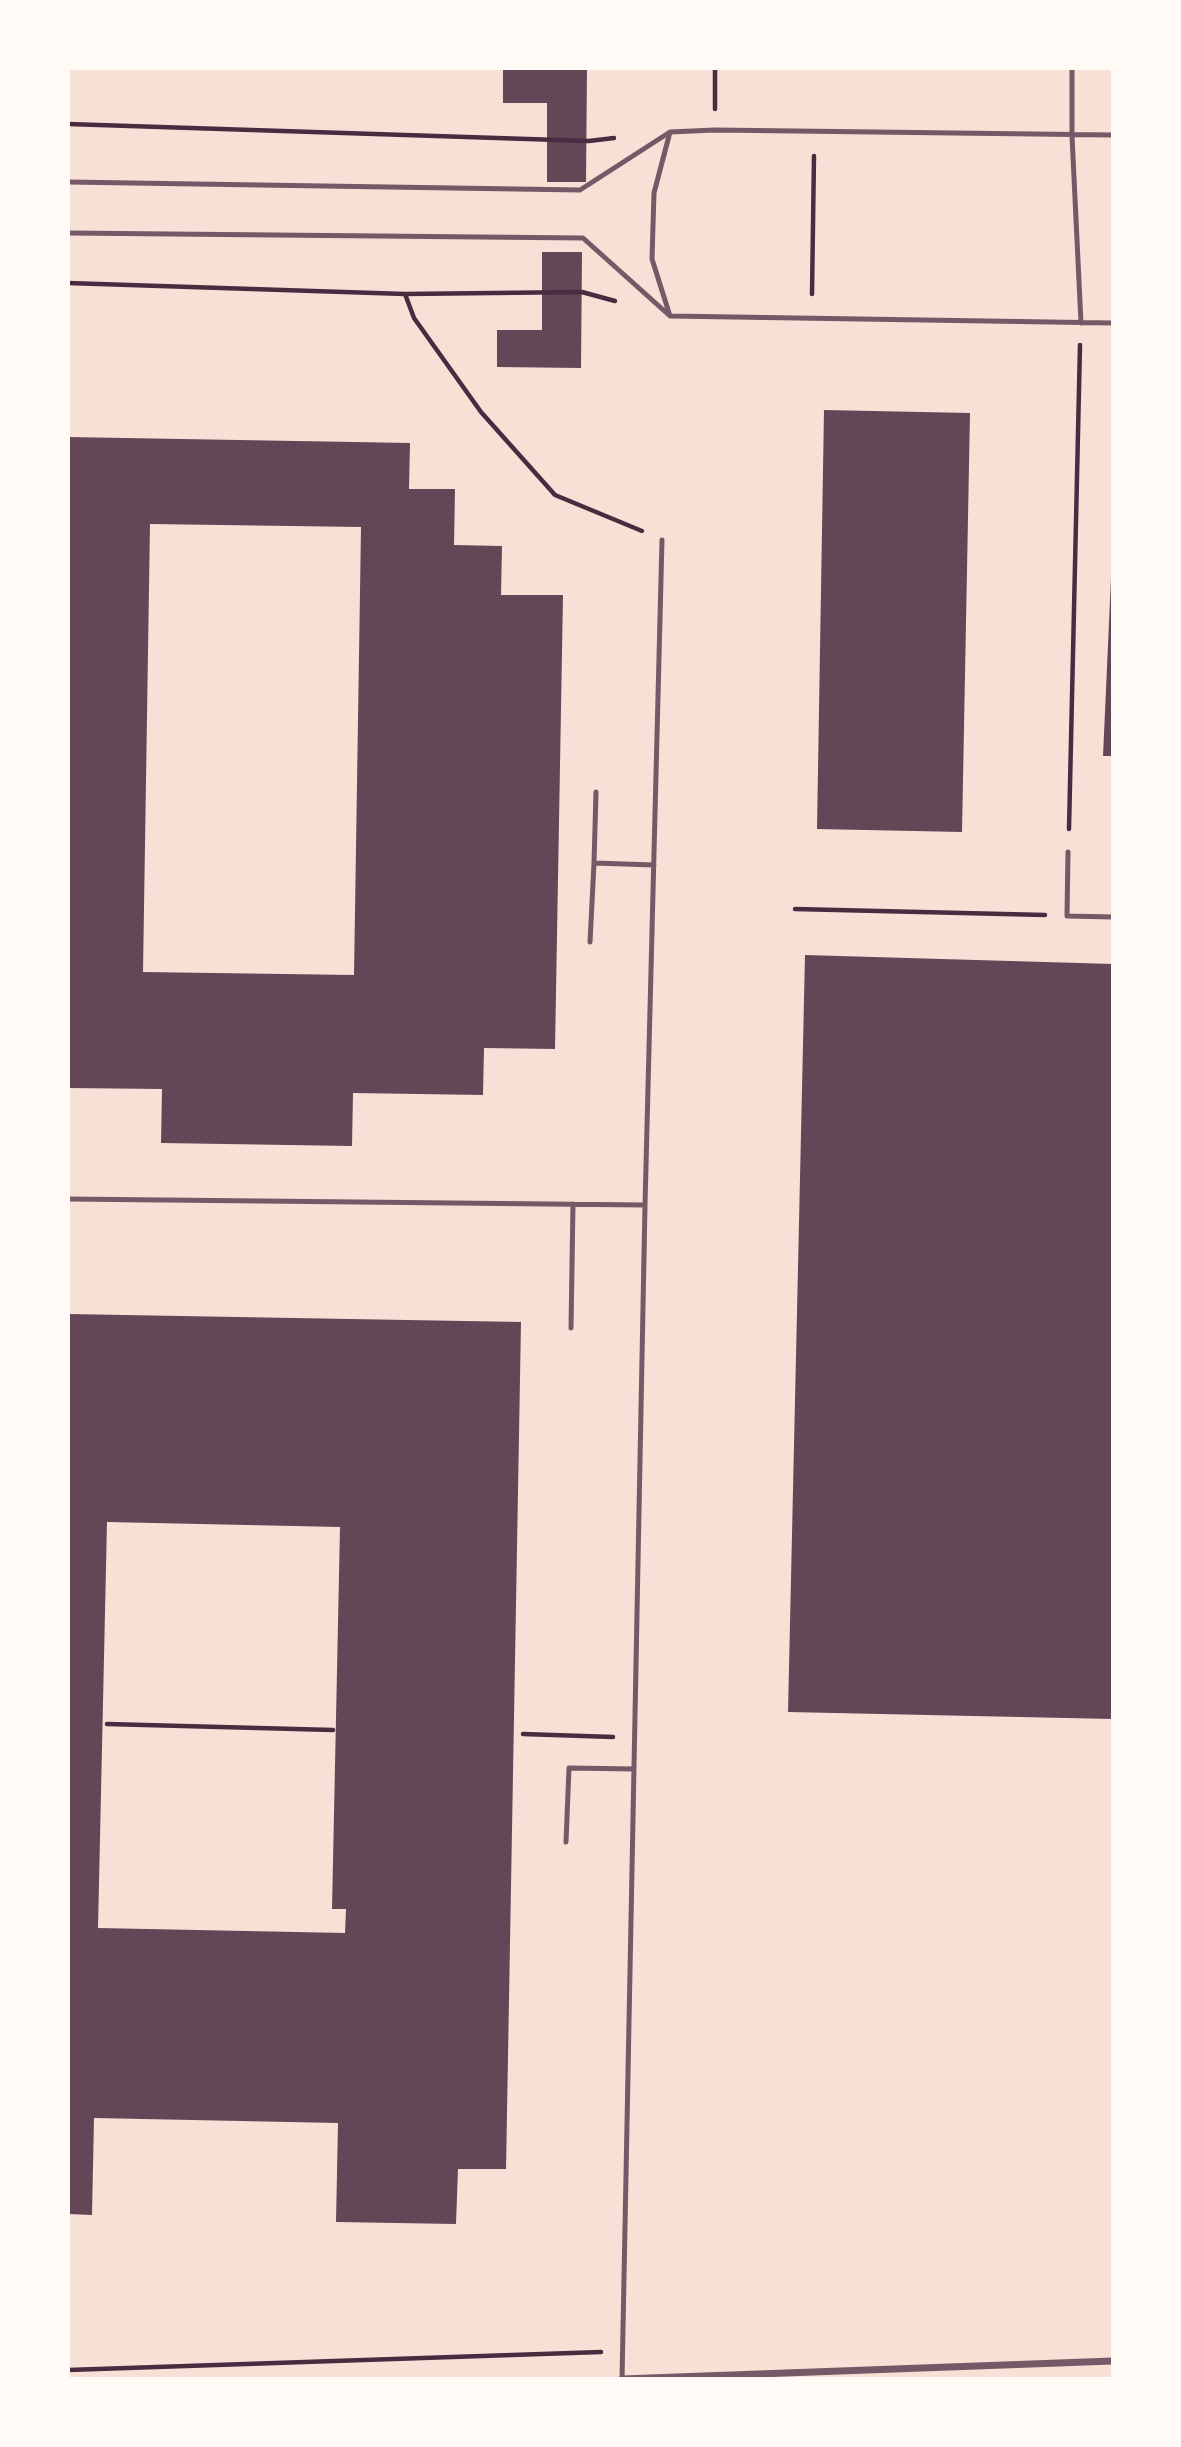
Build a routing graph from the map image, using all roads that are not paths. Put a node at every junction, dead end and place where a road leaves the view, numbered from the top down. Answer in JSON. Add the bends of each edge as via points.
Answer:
{"nodes":[{"id":1,"x":1072,"y":70,"type":"dead end"},
{"id":2,"x":670,"y":132,"type":"junction"},
{"id":3,"x":1113,"y":135,"type":"edge"},
{"id":4,"x":1072,"y":136,"type":"junction"},
{"id":5,"x":68,"y":182,"type":"edge"},
{"id":6,"x":68,"y":233,"type":"edge"},
{"id":7,"x":670,"y":316,"type":"junction"},
{"id":8,"x":1081,"y":323,"type":"junction"},
{"id":9,"x":1113,"y":323,"type":"edge"},
{"id":10,"x":662,"y":540,"type":"road end"},
{"id":11,"x":596,"y":792,"type":"dead end"},
{"id":12,"x":1068,"y":852,"type":"road end"},
{"id":13,"x":594,"y":863,"type":"junction"},
{"id":14,"x":654,"y":865,"type":"junction"},
{"id":15,"x":1113,"y":917,"type":"edge"},
{"id":16,"x":590,"y":942,"type":"dead end"},
{"id":17,"x":68,"y":1199,"type":"edge"},
{"id":18,"x":572,"y":1204,"type":"junction"},
{"id":19,"x":645,"y":1205,"type":"junction"},
{"id":20,"x":571,"y":1328,"type":"dead end"},
{"id":21,"x":634,"y":1769,"type":"junction"},
{"id":22,"x":566,"y":1842,"type":"dead end"},
{"id":23,"x":1113,"y":2361,"type":"edge"},
{"id":24,"x":680,"y":2378,"type":"edge"},
{"id":25,"x":622,"y":2379,"type":"edge"}],
"edges":[{"from":1,"to":4,"type":"lane"},
{"from":2,"to":4,"type":"lane"},
{"from":2,"to":5,"type":"lane","via":[[580,190]]},
{"from":2,"to":7,"type":"lane","via":[[654,194],[652,259]]},
{"from":3,"to":4,"type":"lane"},
{"from":4,"to":8,"type":"lane"},
{"from":6,"to":7,"type":"lane","via":[[583,238]]},
{"from":7,"to":8,"type":"lane"},
{"from":8,"to":9,"type":"lane"},
{"from":10,"to":14,"type":"lane"},
{"from":11,"to":13,"type":"lane"},
{"from":12,"to":15,"type":"lane","via":[[1067,916]]},
{"from":13,"to":14,"type":"lane"},
{"from":13,"to":16,"type":"lane"},
{"from":14,"to":19,"type":"lane"},
{"from":17,"to":18,"type":"lane"},
{"from":18,"to":19,"type":"lane"},
{"from":18,"to":20,"type":"lane"},
{"from":19,"to":21,"type":"lane"},
{"from":21,"to":22,"type":"lane","via":[[569,1768]]},
{"from":21,"to":25,"type":"lane"},
{"from":23,"to":24,"type":"street"},
{"from":24,"to":25,"type":"street"}]}
